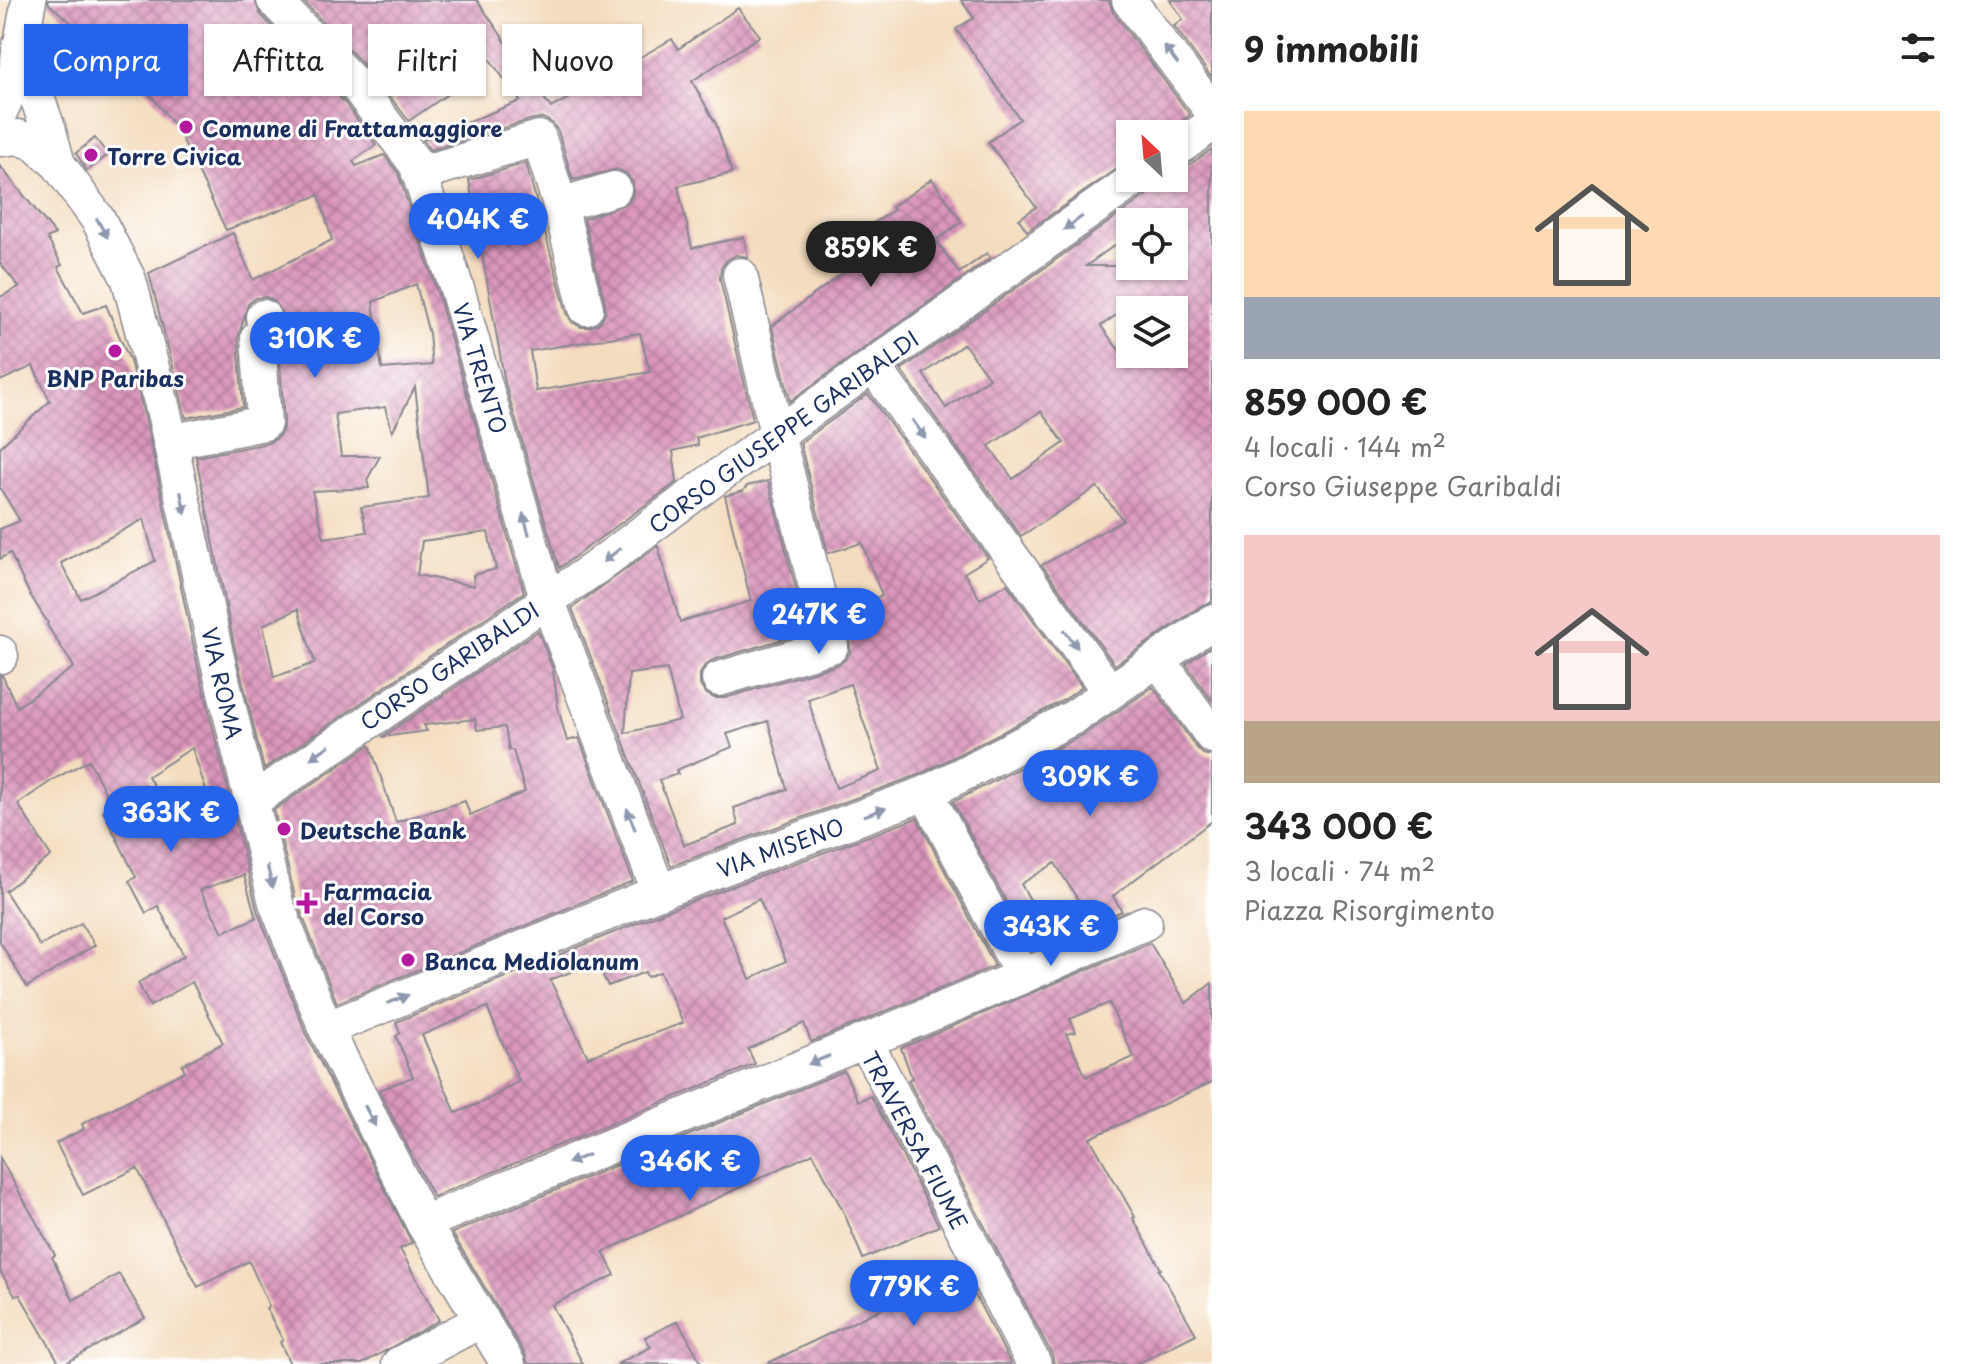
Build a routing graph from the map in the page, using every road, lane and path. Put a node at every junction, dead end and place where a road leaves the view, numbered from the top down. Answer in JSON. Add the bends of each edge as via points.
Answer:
{"nodes":[{"id":1,"x":29,"y":0,"type":"edge"},
{"id":2,"x":1129,"y":0,"type":"edge"},
{"id":3,"x":293,"y":6,"type":"edge"},
{"id":4,"x":13,"y":41,"type":"edge"},
{"id":5,"x":1212,"y":111,"type":"edge"},
{"id":6,"x":0,"y":112,"type":"edge"},
{"id":7,"x":1212,"y":124,"type":"edge"},
{"id":8,"x":0,"y":139,"type":"edge"},
{"id":9,"x":1188,"y":141,"type":"edge"},
{"id":10,"x":58,"y":164,"type":"junction"},
{"id":11,"x":419,"y":174,"type":"junction"},
{"id":12,"x":614,"y":189,"type":"dead end"},
{"id":13,"x":1116,"y":192,"type":"edge"},
{"id":14,"x":560,"y":205,"type":"junction"},
{"id":15,"x":740,"y":275,"type":"dead end"},
{"id":16,"x":586,"y":308,"type":"dead end"},
{"id":17,"x":263,"y":317,"type":"dead end"},
{"id":18,"x":873,"y":366,"type":"junction"},
{"id":19,"x":777,"y":434,"type":"junction"},
{"id":20,"x":170,"y":442,"type":"junction"},
{"id":21,"x":547,"y":599,"type":"junction"},
{"id":22,"x":1212,"y":622,"type":"edge"},
{"id":23,"x":1158,"y":659,"type":"junction"},
{"id":24,"x":719,"y":679,"type":"dead end"},
{"id":25,"x":1110,"y":692,"type":"junction"},
{"id":26,"x":1212,"y":736,"type":"edge"},
{"id":27,"x":926,"y":793,"type":"junction"},
{"id":28,"x":252,"y":801,"type":"junction"},
{"id":29,"x":659,"y":892,"type":"junction"},
{"id":30,"x":1145,"y":923,"type":"dead end"},
{"id":31,"x":1023,"y":976,"type":"junction"},
{"id":32,"x":326,"y":1029,"type":"junction"},
{"id":33,"x":865,"y":1041,"type":"junction"},
{"id":34,"x":423,"y":1223,"type":"junction"},
{"id":35,"x":482,"y":1320,"type":"junction"},
{"id":36,"x":399,"y":1364,"type":"edge"},
{"id":37,"x":508,"y":1364,"type":"edge"},
{"id":38,"x":1034,"y":1364,"type":"edge"}],
"edges":[{"from":1,"to":4,"type":"street"},
{"from":5,"to":2,"type":"street","one_way":true},
{"from":3,"to":11,"type":"street","name":"VIA TRENTO"},
{"from":4,"to":6,"type":"street","via":[[14,81]]},
{"from":4,"to":10,"type":"street","name":"VIA ROMA"},
{"from":7,"to":9,"type":"street"},
{"from":8,"to":10,"type":"street","name":"VIA ROMA","via":[[18,137],[34,143]]},
{"from":10,"to":20,"type":"street","name":"VIA ROMA","one_way":true,"via":[[99,221],[129,280]]},
{"from":11,"to":14,"type":"street","via":[[539,138]]},
{"from":21,"to":11,"type":"street","name":"VIA TRENTO","one_way":true},
{"from":12,"to":14,"type":"street"},
{"from":13,"to":18,"type":"street","name":"CORSO GIUSEPPE GARIBALDI","one_way":true},
{"from":14,"to":16,"type":"street"},
{"from":15,"to":19,"type":"street"},
{"from":17,"to":20,"type":"street","via":[[269,331],[258,337],[264,423]]},
{"from":18,"to":19,"type":"street","name":"CORSO GIUSEPPE GARIBALDI"},
{"from":18,"to":25,"type":"street","one_way":true},
{"from":19,"to":21,"type":"street","name":"CORSO GIUSEPPE GARIBALDI","one_way":true},
{"from":19,"to":24,"type":"street","via":[[831,646]]},
{"from":20,"to":28,"type":"street","name":"VIA ROMA","one_way":true},
{"from":21,"to":28,"type":"street","name":"CORSO GARIBALDI","one_way":true},
{"from":29,"to":21,"type":"street","name":"CORSO GARIBALDI","one_way":true},
{"from":22,"to":23,"type":"street","name":"VIA MISENO"},
{"from":23,"to":25,"type":"street","name":"VIA MISENO"},
{"from":23,"to":26,"type":"street"},
{"from":25,"to":27,"type":"street","name":"VIA MISENO","via":[[1074,717]]},
{"from":29,"to":27,"type":"street","name":"VIA MISENO","one_way":true},
{"from":27,"to":31,"type":"street"},
{"from":28,"to":32,"type":"street","name":"VIA ROMA","one_way":true,"via":[[276,903]]},
{"from":32,"to":29,"type":"street","name":"VIA MISENO","one_way":true},
{"from":30,"to":31,"type":"street"},
{"from":31,"to":33,"type":"street"},
{"from":32,"to":34,"type":"street","name":"VIA ROMA","one_way":true},
{"from":33,"to":34,"type":"street","name":"TRAVERSA FIUME","one_way":true},
{"from":33,"to":38,"type":"street","name":"TRAVERSA FIUME"},
{"from":34,"to":35,"type":"street","name":"VIA ROMA"},
{"from":35,"to":36,"type":"street"},
{"from":35,"to":37,"type":"street","name":"VIA ROMA"}]}
